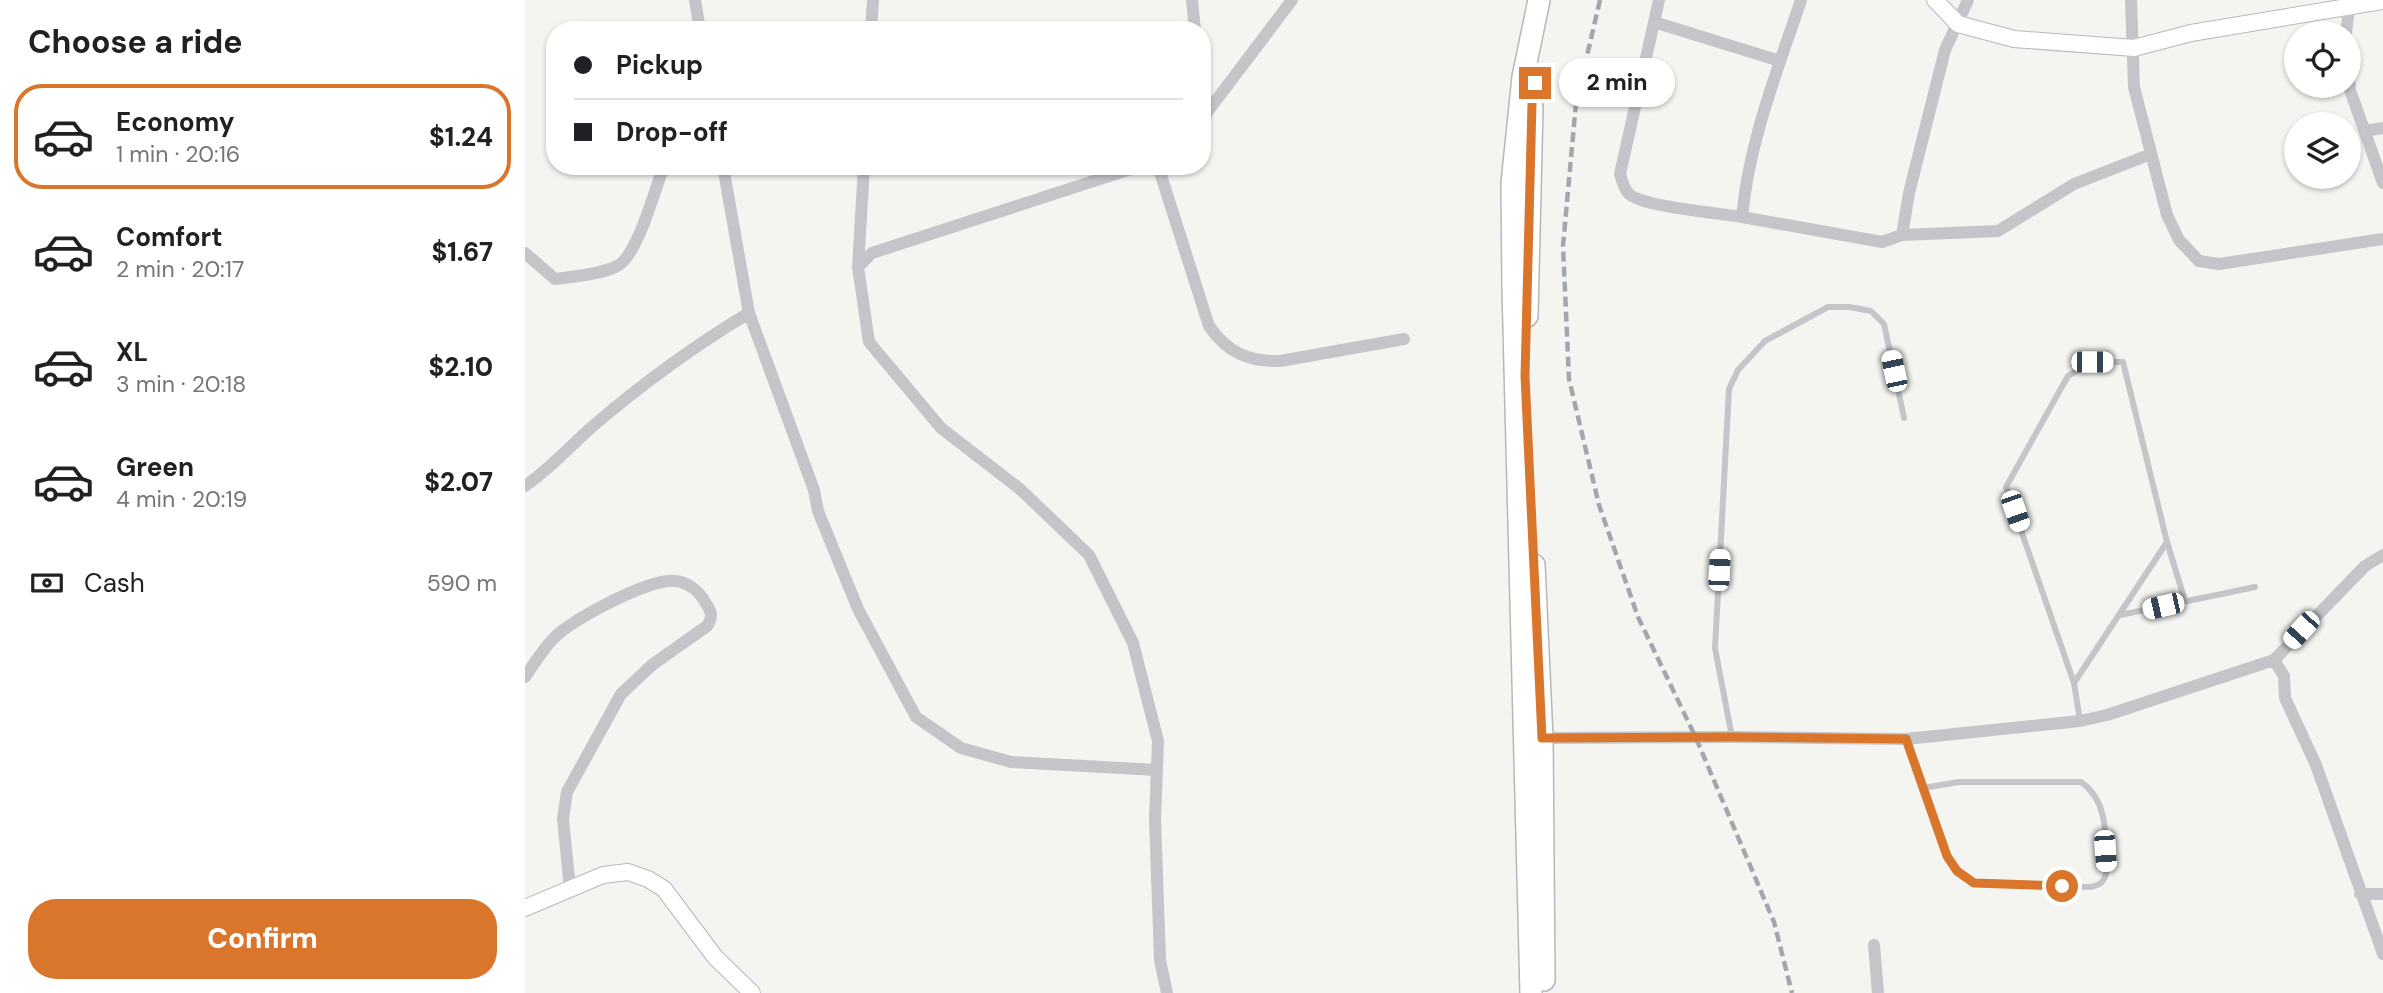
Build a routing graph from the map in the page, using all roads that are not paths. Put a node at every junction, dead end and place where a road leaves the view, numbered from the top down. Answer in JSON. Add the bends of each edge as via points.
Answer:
{"nodes":[{"id":1,"x":695,"y":0,"type":"edge"},
{"id":2,"x":873,"y":0,"type":"edge"},
{"id":3,"x":1192,"y":0,"type":"edge"},
{"id":4,"x":1292,"y":0,"type":"edge"},
{"id":5,"x":1539,"y":0,"type":"edge"},
{"id":6,"x":1551,"y":0,"type":"edge"},
{"id":7,"x":1659,"y":0,"type":"edge"},
{"id":8,"x":1801,"y":0,"type":"edge"},
{"id":9,"x":1935,"y":0,"type":"edge"},
{"id":10,"x":1968,"y":0,"type":"edge"},
{"id":11,"x":2131,"y":0,"type":"edge"},
{"id":12,"x":2383,"y":1,"type":"edge"},
{"id":13,"x":2350,"y":3,"type":"edge"},
{"id":14,"x":698,"y":21,"type":"edge"},
{"id":15,"x":872,"y":21,"type":"edge"},
{"id":16,"x":1194,"y":21,"type":"edge"},
{"id":17,"x":2348,"y":21,"type":"edge"},
{"id":18,"x":1654,"y":22,"type":"junction"},
{"id":19,"x":1958,"y":24,"type":"junction"},
{"id":20,"x":2134,"y":48,"type":"junction"},
{"id":21,"x":1780,"y":61,"type":"junction"},
{"id":22,"x":2353,"y":98,"type":"edge"},
{"id":23,"x":1211,"y":108,"type":"edge"},
{"id":24,"x":2383,"y":128,"type":"edge"},
{"id":25,"x":2365,"y":131,"type":"junction"},
{"id":26,"x":2151,"y":154,"type":"junction"},
{"id":27,"x":661,"y":175,"type":"edge"},
{"id":28,"x":725,"y":175,"type":"edge"},
{"id":29,"x":863,"y":175,"type":"edge"},
{"id":30,"x":1112,"y":175,"type":"edge"},
{"id":31,"x":1161,"y":175,"type":"edge"},
{"id":32,"x":2383,"y":183,"type":"edge"},
{"id":33,"x":1742,"y":217,"type":"junction"},
{"id":34,"x":1902,"y":235,"type":"junction"},
{"id":35,"x":2383,"y":239,"type":"edge"},
{"id":36,"x":525,"y":253,"type":"edge"},
{"id":37,"x":858,"y":267,"type":"junction"},
{"id":38,"x":749,"y":313,"type":"junction"},
{"id":39,"x":1404,"y":339,"type":"dead end"},
{"id":40,"x":1904,"y":418,"type":"dead end"},
{"id":41,"x":525,"y":486,"type":"edge"},
{"id":42,"x":2167,"y":542,"type":"junction"},
{"id":43,"x":2383,"y":555,"type":"edge"},
{"id":44,"x":2255,"y":587,"type":"dead end"},
{"id":45,"x":2185,"y":601,"type":"junction"},
{"id":46,"x":2119,"y":615,"type":"junction"},
{"id":47,"x":2274,"y":660,"type":"junction"},
{"id":48,"x":525,"y":677,"type":"edge"},
{"id":49,"x":2074,"y":684,"type":"junction"},
{"id":50,"x":2080,"y":721,"type":"junction"},
{"id":51,"x":1732,"y":737,"type":"junction"},
{"id":52,"x":1542,"y":738,"type":"junction"},
{"id":53,"x":1906,"y":739,"type":"junction"},
{"id":54,"x":1157,"y":770,"type":"junction"},
{"id":55,"x":1923,"y":789,"type":"junction"},
{"id":56,"x":570,"y":889,"type":"junction"},
{"id":57,"x":2360,"y":894,"type":"junction"},
{"id":58,"x":2383,"y":894,"type":"edge"},
{"id":59,"x":525,"y":908,"type":"edge"},
{"id":60,"x":1874,"y":944,"type":"dead end"},
{"id":61,"x":2383,"y":954,"type":"edge"},
{"id":62,"x":752,"y":993,"type":"edge"},
{"id":63,"x":1167,"y":993,"type":"edge"},
{"id":64,"x":1531,"y":993,"type":"edge"},
{"id":65,"x":1545,"y":993,"type":"edge"},
{"id":66,"x":1878,"y":993,"type":"edge"}],
"edges":[{"from":1,"to":14,"type":"street"},
{"from":2,"to":15,"type":"street"},
{"from":3,"to":16,"type":"street"},
{"from":4,"to":23,"type":"street"},
{"from":5,"to":64,"type":"highway","via":[[1523,77],[1512,183]]},
{"from":6,"to":52,"type":"highway","via":[[1532,103],[1525,376]]},
{"from":7,"to":18,"type":"street"},
{"from":8,"to":21,"type":"street"},
{"from":9,"to":19,"type":"street"},
{"from":10,"to":19,"type":"street"},
{"from":11,"to":20,"type":"street"},
{"from":12,"to":13,"type":"street"},
{"from":13,"to":17,"type":"street"},
{"from":13,"to":20,"type":"street"},
{"from":18,"to":21,"type":"street"},
{"from":18,"to":33,"type":"street","via":[[1620,174],[1623,186],[1646,202]]},
{"from":19,"to":20,"type":"street","via":[[2014,39]]},
{"from":19,"to":34,"type":"street","via":[[1945,50]]},
{"from":20,"to":26,"type":"street","via":[[2134,87]]},
{"from":21,"to":33,"type":"street","via":[[1745,180]]},
{"from":22,"to":25,"type":"street"},
{"from":24,"to":25,"type":"street"},
{"from":25,"to":32,"type":"street"},
{"from":26,"to":34,"type":"street","via":[[2074,184],[1999,231]]},
{"from":26,"to":35,"type":"street","via":[[2167,215],[2179,240],[2199,261],[2218,264]]},
{"from":27,"to":36,"type":"street","via":[[635,243],[619,264],[555,278]]},
{"from":28,"to":38,"type":"street"},
{"from":29,"to":37,"type":"street"},
{"from":30,"to":37,"type":"street","via":[[872,253]]},
{"from":31,"to":39,"type":"street","via":[[1209,326],[1232,351],[1263,362],[1280,361]]},
{"from":33,"to":34,"type":"street","via":[[1882,242]]},
{"from":37,"to":54,"type":"street","via":[[869,342],[941,428],[1020,489],[1089,555],[1133,643],[1158,741]]},
{"from":38,"to":41,"type":"street","via":[[663,370]]},
{"from":38,"to":54,"type":"street","via":[[853,597],[916,717],[961,748],[1011,762]]},
{"from":40,"to":51,"type":"lane","via":[[1884,324],[1871,311],[1828,307],[1765,341],[1738,370],[1729,389],[1715,648]]},
{"from":42,"to":45,"type":"lane"},
{"from":42,"to":46,"type":"lane"},
{"from":42,"to":49,"type":"lane","via":[[2123,362],[2092,362],[2068,376],[2006,486]]},
{"from":43,"to":47,"type":"street","via":[[2365,566]]},
{"from":44,"to":45,"type":"lane"},
{"from":45,"to":46,"type":"lane"},
{"from":46,"to":49,"type":"lane"},
{"from":47,"to":50,"type":"street"},
{"from":47,"to":57,"type":"street","via":[[2284,676],[2285,698],[2316,765]]},
{"from":48,"to":56,"type":"street","via":[[555,636],[621,596],[675,580],[700,592],[712,613],[708,626],[652,665],[621,694],[567,792],[563,819]]},
{"from":49,"to":50,"type":"lane"},
{"from":50,"to":53,"type":"street"},
{"from":51,"to":52,"type":"street"},
{"from":51,"to":53,"type":"street"},
{"from":52,"to":65,"type":"highway"},
{"from":53,"to":55,"type":"lane"},
{"from":54,"to":63,"type":"street","via":[[1160,960]]},
{"from":55,"to":55,"type":"lane","via":[[1947,856],[1957,871],[1974,883],[2090,887],[2105,880],[2102,809],[2091,789],[2081,782],[1959,782]]},
{"from":56,"to":59,"type":"street"},
{"from":56,"to":62,"type":"street","via":[[603,875],[628,872],[648,879],[664,889],[715,957]]},
{"from":57,"to":58,"type":"street"},
{"from":57,"to":61,"type":"street"},
{"from":60,"to":66,"type":"street"}]}
